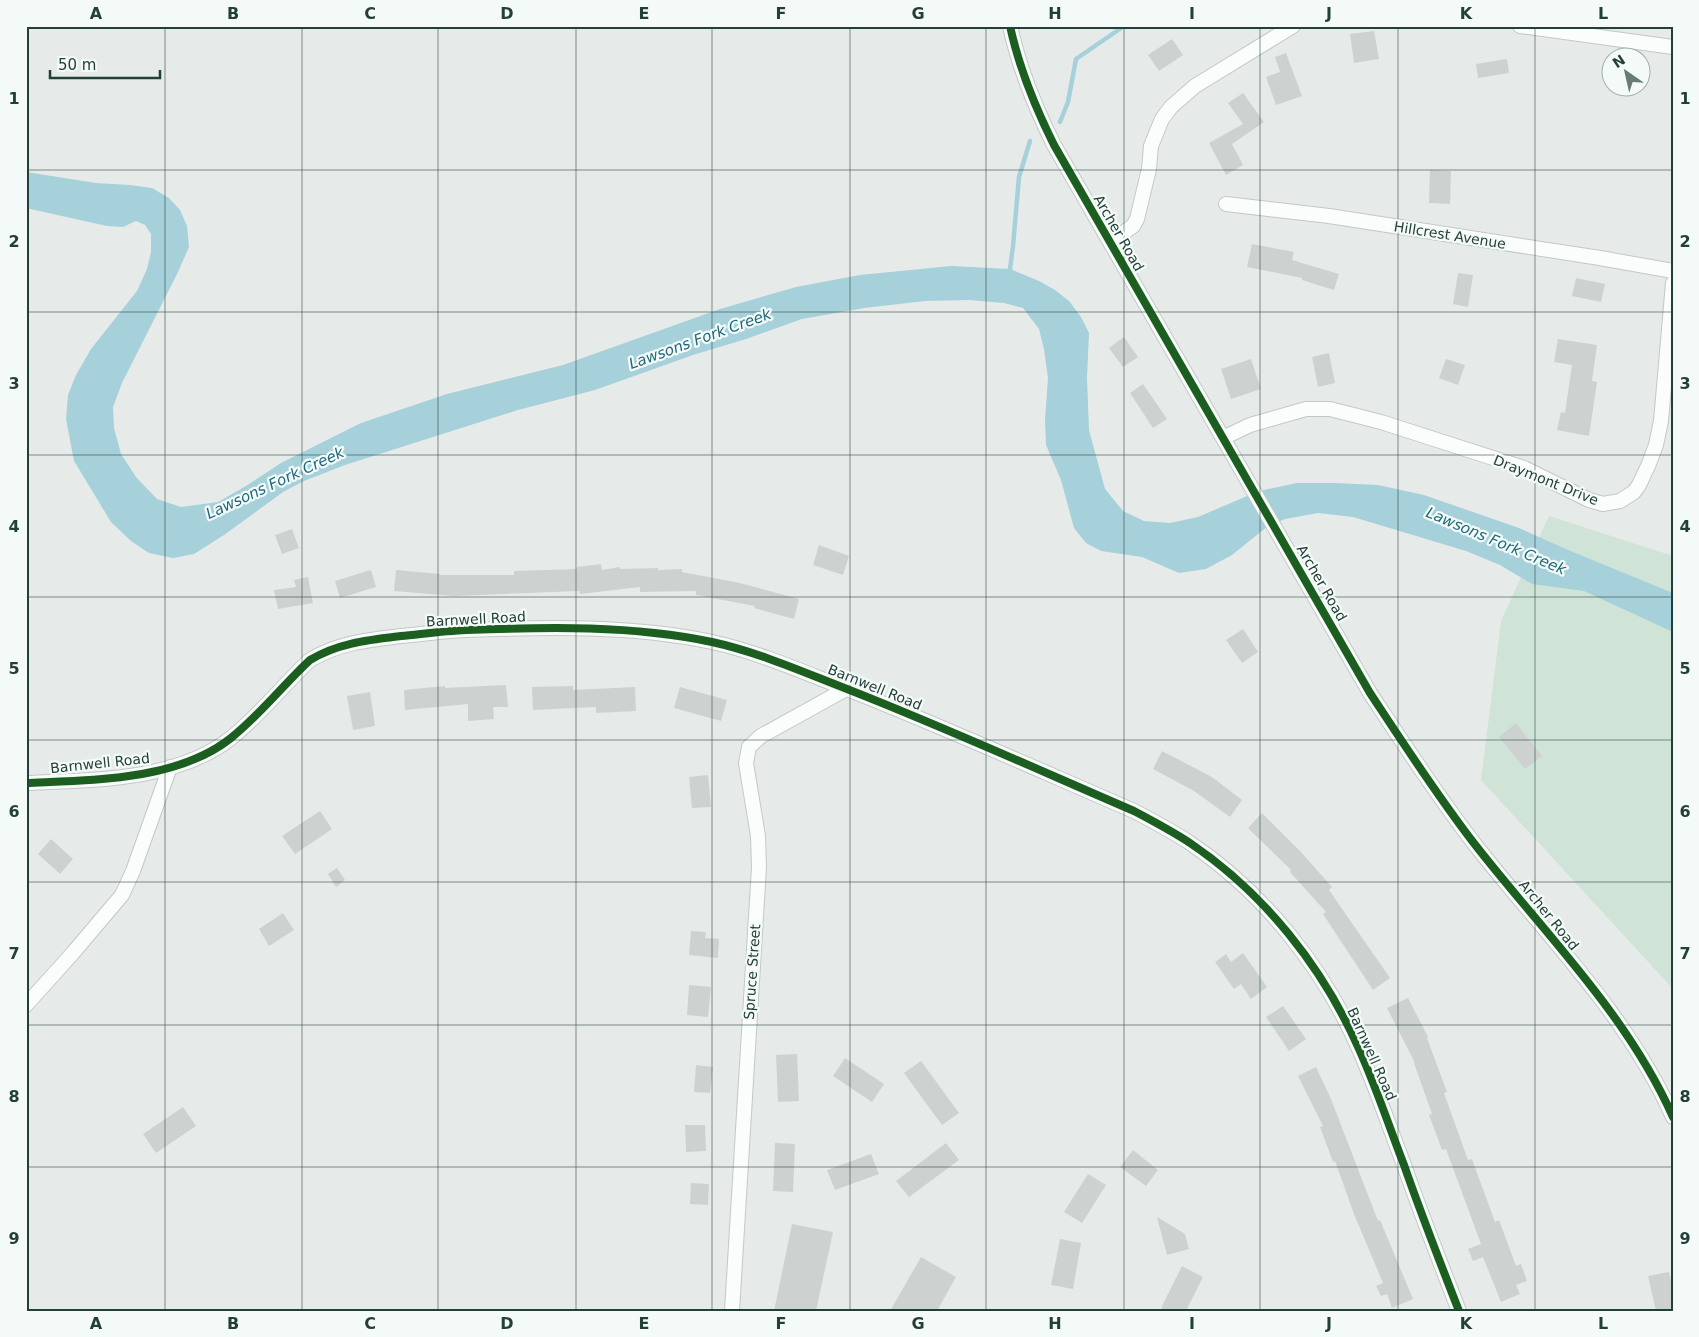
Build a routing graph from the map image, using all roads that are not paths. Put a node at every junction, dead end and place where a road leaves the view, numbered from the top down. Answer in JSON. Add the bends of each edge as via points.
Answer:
{"nodes":[{"id":1,"x":1010,"y":26,"type":"edge"},
{"id":2,"x":1293,"y":26,"type":"edge"},
{"id":3,"x":1520,"y":26,"type":"edge"},
{"id":4,"x":1673,"y":47,"type":"edge"},
{"id":5,"x":1226,"y":204,"type":"dead end"},
{"id":6,"x":1110,"y":242,"type":"junction"},
{"id":7,"x":1673,"y":271,"type":"edge"},
{"id":8,"x":1673,"y":283,"type":"edge"},
{"id":9,"x":1223,"y":438,"type":"junction"},
{"id":10,"x":846,"y":689,"type":"junction"},
{"id":11,"x":170,"y":767,"type":"junction"},
{"id":12,"x":26,"y":783,"type":"edge"},
{"id":13,"x":26,"y":1005,"type":"edge"},
{"id":14,"x":1673,"y":1116,"type":"edge"},
{"id":15,"x":732,"y":1311,"type":"edge"},
{"id":16,"x":1459,"y":1311,"type":"edge"}],
"edges":[{"from":1,"to":6,"type":"street","name":"Archer Road","via":[[1037,111]]},
{"from":2,"to":6,"type":"street","via":[[1195,86],[1171,107],[1151,146],[1137,219],[1133,226]]},
{"from":3,"to":4,"type":"street"},
{"from":5,"to":7,"type":"street","name":"Hillcrest Avenue","via":[[1329,216]]},
{"from":6,"to":9,"type":"street","name":"Archer Road"},
{"from":8,"to":9,"type":"street","name":"Draymont Drive","via":[[1656,446],[1639,485],[1620,501],[1603,504],[1589,500],[1524,468],[1330,409],[1306,409],[1244,427]]},
{"from":9,"to":14,"type":"street","name":"Archer Road","via":[[1370,693],[1420,769],[1474,843],[1596,993],[1632,1043]]},
{"from":10,"to":11,"type":"street","name":"Barnwell Road","via":[[746,651],[680,636],[508,628],[365,640],[324,651],[310,660],[231,738],[196,759]]},
{"from":10,"to":15,"type":"street","name":"Spruce Street","via":[[761,736],[749,747],[747,755],[759,867]]},
{"from":10,"to":16,"type":"street","name":"Barnwell Road","via":[[1134,811],[1189,842],[1253,895],[1302,951],[1342,1014],[1376,1090]]},
{"from":11,"to":12,"type":"street","name":"Barnwell Road","via":[[97,779]]},
{"from":11,"to":13,"type":"street","via":[[122,895]]}]}
